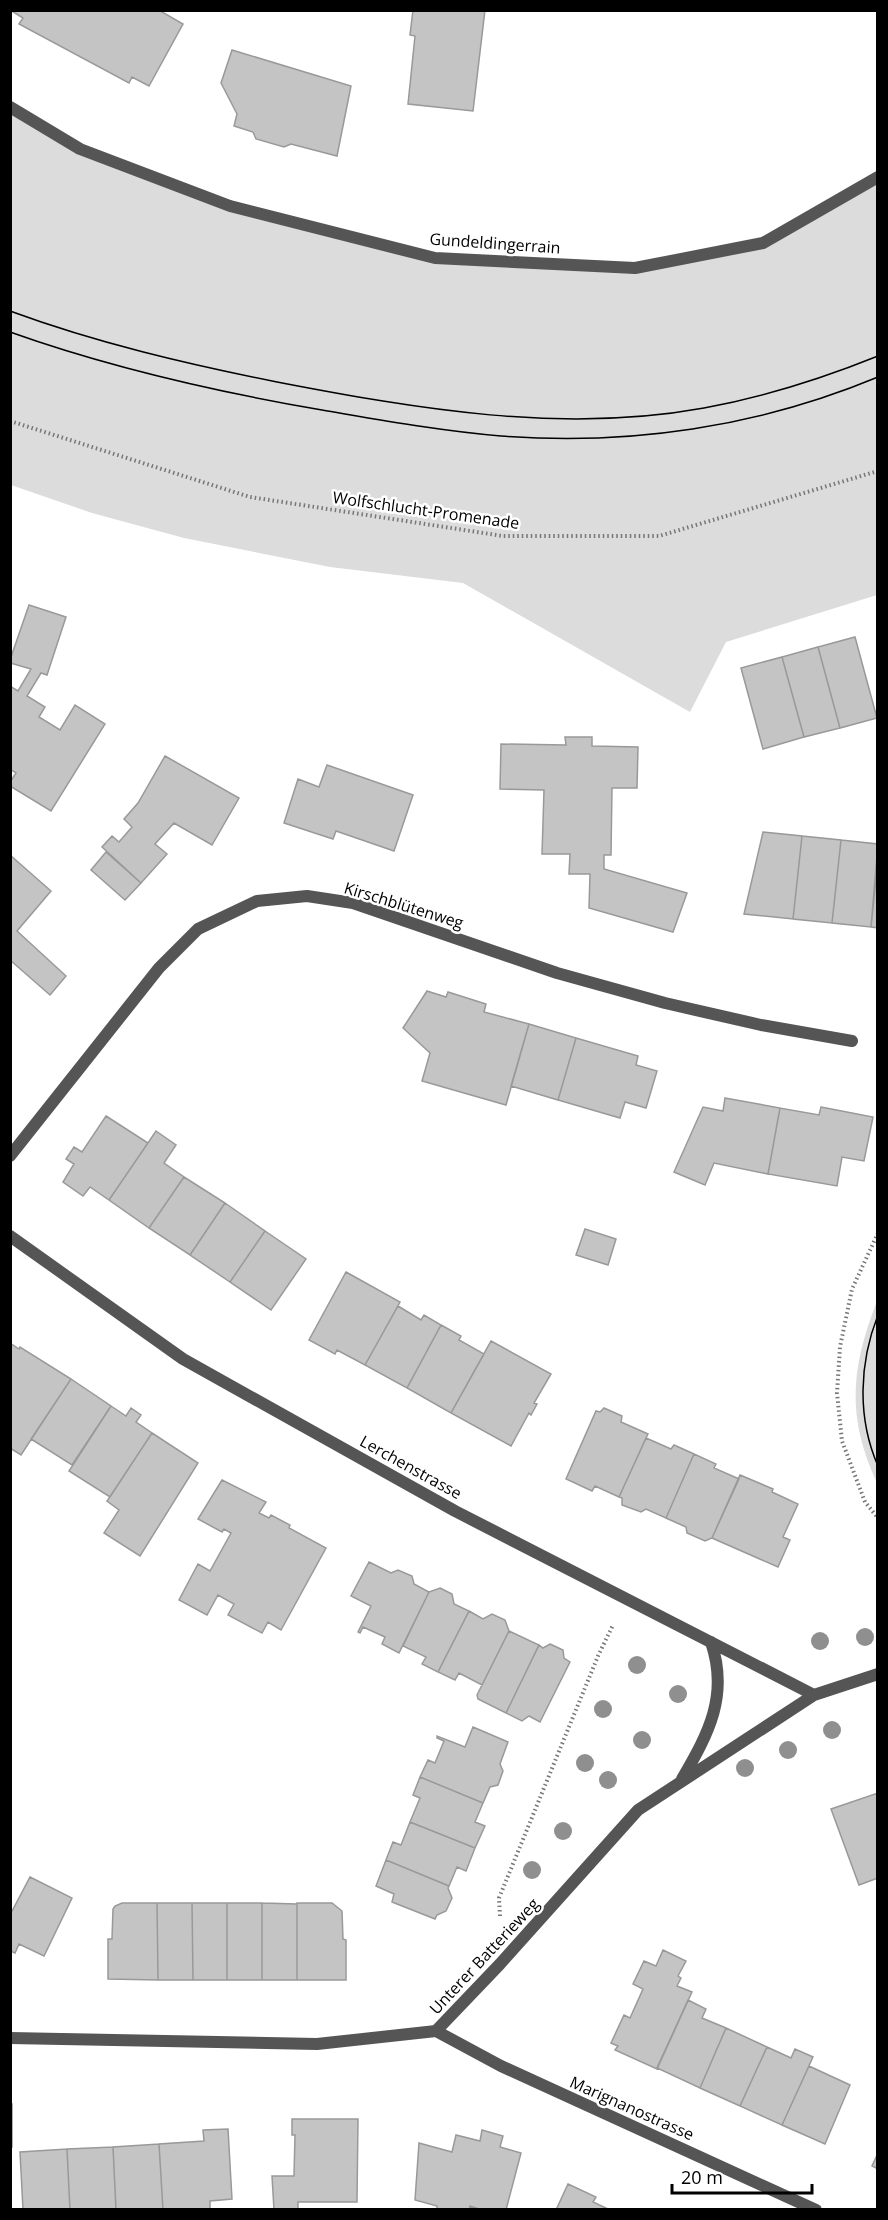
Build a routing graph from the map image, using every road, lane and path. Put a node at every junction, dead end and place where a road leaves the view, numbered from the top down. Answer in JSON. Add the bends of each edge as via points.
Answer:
{"nodes":[{"id":1,"x":10,"y":107,"type":"edge"},
{"id":2,"x":878,"y":177,"type":"edge"},
{"id":3,"x":10,"y":421,"type":"edge"},
{"id":4,"x":878,"y":471,"type":"edge"},
{"id":5,"x":852,"y":1041,"type":"dead end"},
{"id":6,"x":10,"y":1156,"type":"edge"},
{"id":7,"x":878,"y":1233,"type":"edge"},
{"id":8,"x":10,"y":1236,"type":"edge"},
{"id":9,"x":878,"y":1518,"type":"edge"},
{"id":10,"x":626,"y":1598,"type":"junction"},
{"id":11,"x":711,"y":1642,"type":"junction"},
{"id":12,"x":878,"y":1674,"type":"edge"},
{"id":13,"x":814,"y":1695,"type":"junction"},
{"id":14,"x":680,"y":1782,"type":"junction"},
{"id":15,"x":500,"y":1964,"type":"junction"},
{"id":16,"x":436,"y":2031,"type":"junction"},
{"id":17,"x":10,"y":2038,"type":"edge"},
{"id":18,"x":816,"y":2210,"type":"edge"}],
"edges":[{"from":1,"to":2,"type":"street","name":"Gundeldingerrain","via":[[80,148],[230,206],[435,258],[635,268],[763,243]]},
{"from":3,"to":4,"type":"path","name":"Wolfschlucht-Promenade","via":[[250,497],[503,536],[659,536]]},
{"from":5,"to":6,"type":"street","name":"Kirschblütenweg","via":[[665,1003],[579,979],[353,903],[307,896],[257,901],[198,929],[167,960]]},
{"from":7,"to":9,"type":"path","via":[[852,1289],[840,1347],[837,1393],[842,1441],[865,1502]]},
{"from":8,"to":10,"type":"street","name":"Lerchenstrasse","via":[[183,1359],[455,1511]]},
{"from":10,"to":11,"type":"street","name":"Lerchenstrasse"},
{"from":10,"to":15,"type":"path","via":[[598,1656],[500,1898]]},
{"from":11,"to":13,"type":"street","name":"Lerchenstrasse"},
{"from":11,"to":14,"type":"street","name":"Unterer Batterieweg","via":[[720,1680],[715,1709],[702,1745]]},
{"from":12,"to":13,"type":"street","name":"Unterer Batterieweg"},
{"from":13,"to":14,"type":"street","name":"Unterer Batterieweg"},
{"from":14,"to":15,"type":"street","name":"Unterer Batterieweg","via":[[638,1810]]},
{"from":15,"to":16,"type":"street","name":"Unterer Batterieweg"},
{"from":16,"to":17,"type":"street","name":"Unterer Batterieweg","via":[[317,2044]]},
{"from":16,"to":18,"type":"street","name":"Marignanostrasse","via":[[501,2066]]}]}
